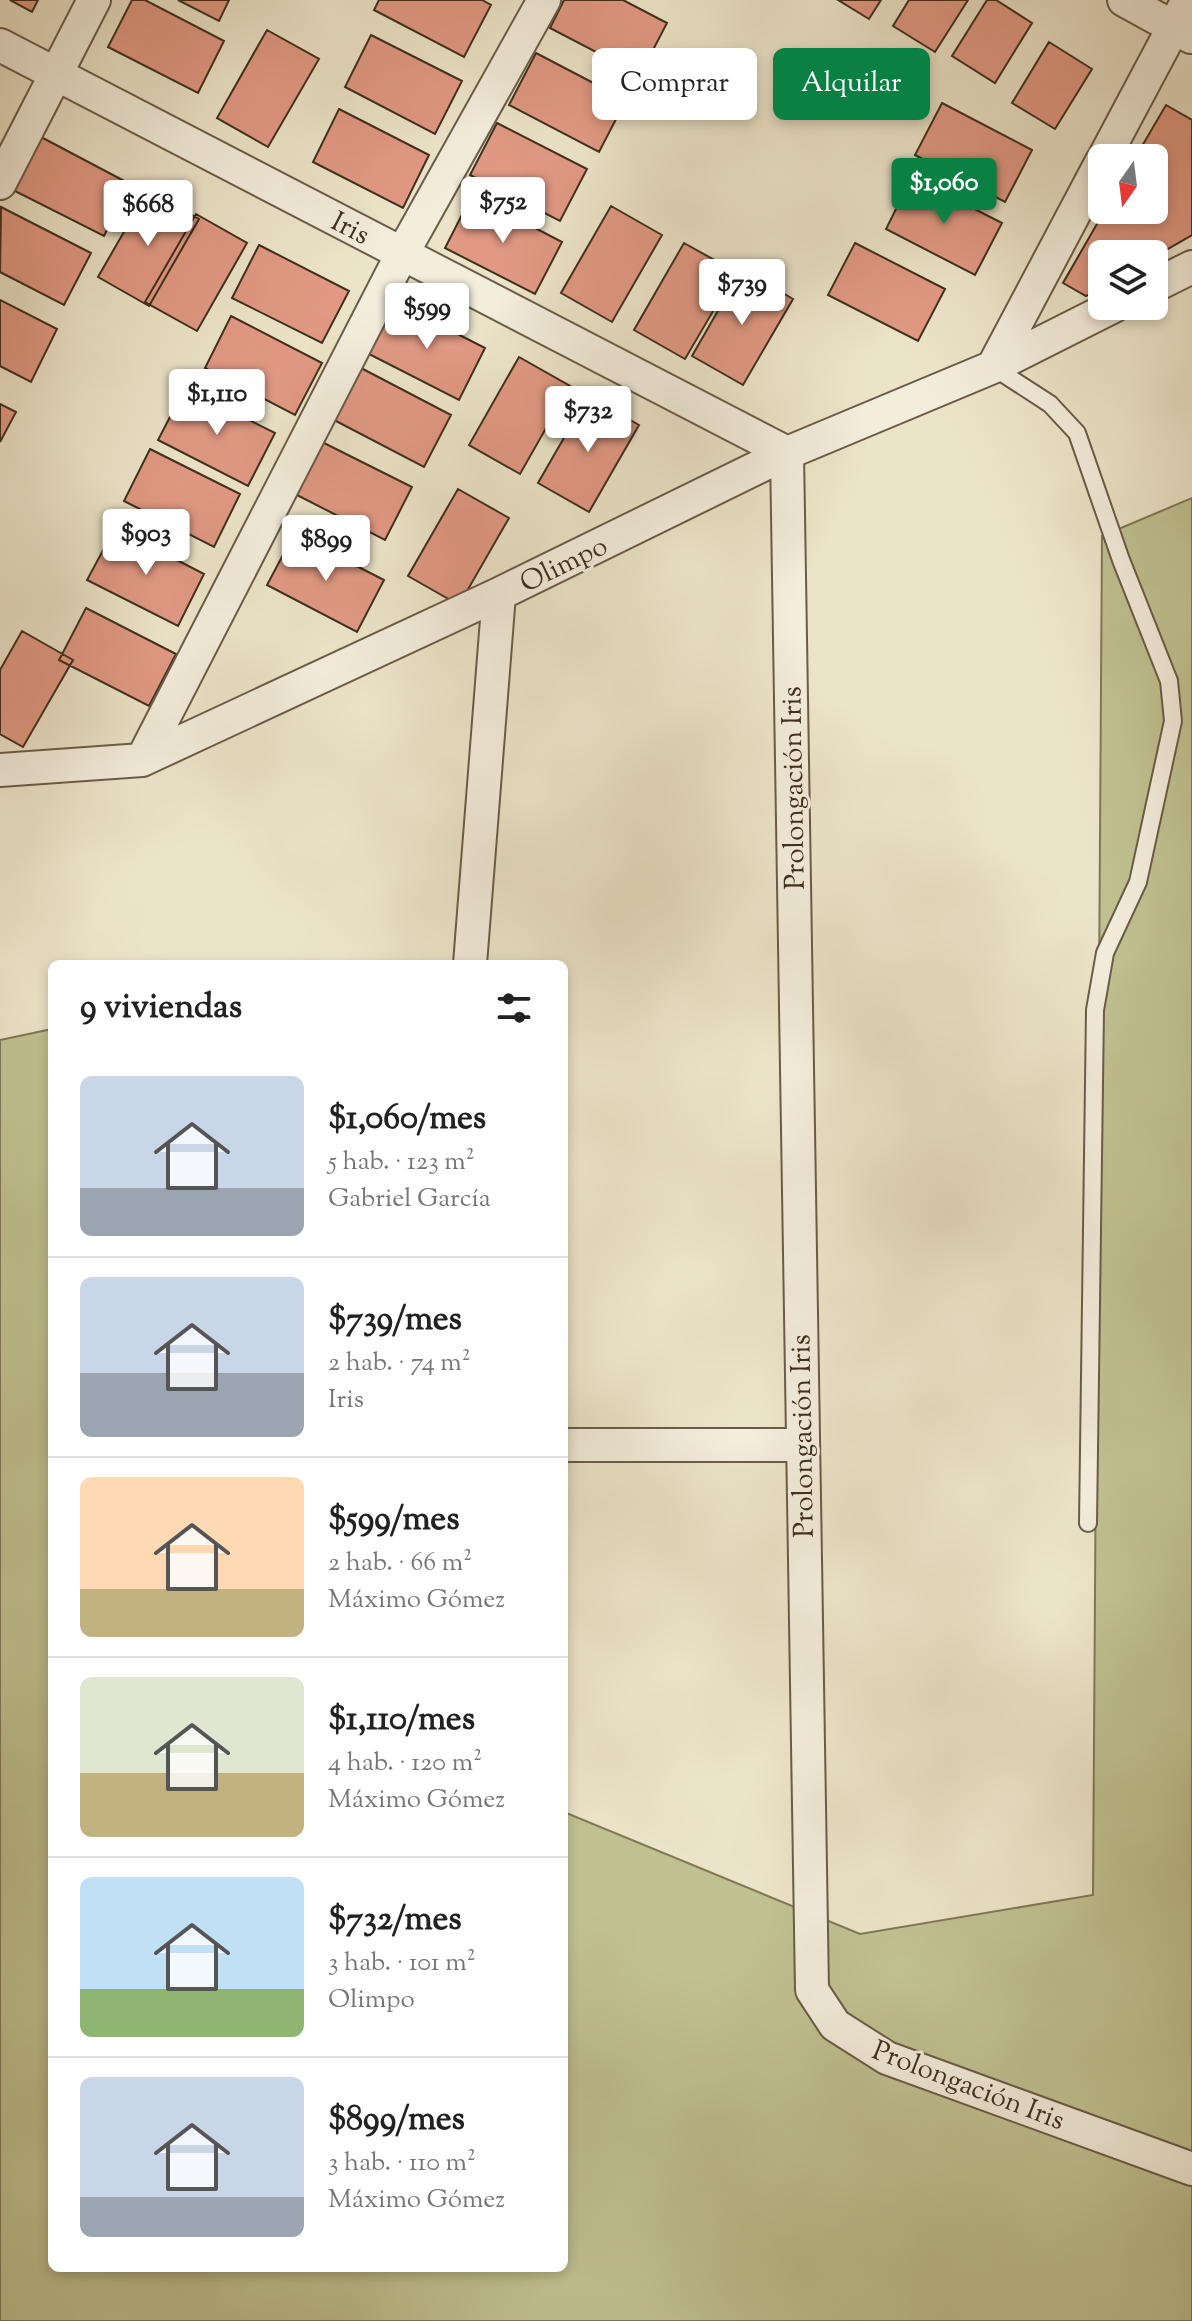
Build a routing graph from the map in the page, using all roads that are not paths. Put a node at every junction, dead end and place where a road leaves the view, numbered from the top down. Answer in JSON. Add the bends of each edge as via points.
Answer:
{"nodes":[{"id":1,"x":94,"y":0,"type":"edge"},
{"id":2,"x":544,"y":0,"type":"edge"},
{"id":3,"x":1124,"y":0,"type":"edge"},
{"id":4,"x":1184,"y":22,"type":"edge"},
{"id":5,"x":0,"y":45,"type":"edge"},
{"id":6,"x":55,"y":75,"type":"junction"},
{"id":7,"x":1112,"y":144,"type":"edge"},
{"id":8,"x":0,"y":183,"type":"edge"},
{"id":9,"x":1088,"y":188,"type":"edge"},
{"id":10,"x":402,"y":254,"type":"junction"},
{"id":11,"x":1192,"y":267,"type":"edge"},
{"id":12,"x":1168,"y":279,"type":"edge"},
{"id":13,"x":1088,"y":319,"type":"edge"},
{"id":14,"x":993,"y":367,"type":"junction"},
{"id":15,"x":787,"y":453,"type":"junction"},
{"id":16,"x":499,"y":594,"type":"junction"},
{"id":17,"x":142,"y":760,"type":"junction"},
{"id":18,"x":0,"y":770,"type":"edge"},
{"id":19,"x":470,"y":960,"type":"edge"},
{"id":20,"x":568,"y":1445,"type":"edge"},
{"id":21,"x":801,"y":1445,"type":"junction"},
{"id":22,"x":1088,"y":1523,"type":"dead end"},
{"id":23,"x":1192,"y":2169,"type":"edge"}],
"edges":[{"from":1,"to":6,"type":"street"},
{"from":2,"to":10,"type":"street"},
{"from":3,"to":4,"type":"street"},
{"from":4,"to":7,"type":"street"},
{"from":5,"to":6,"type":"street","name":"Iris"},
{"from":6,"to":8,"type":"street"},
{"from":6,"to":10,"type":"street","name":"Iris"},
{"from":9,"to":14,"type":"street"},
{"from":10,"to":15,"type":"street","name":"Iris"},
{"from":10,"to":17,"type":"street"},
{"from":11,"to":12,"type":"street"},
{"from":13,"to":14,"type":"street","name":"Olimpo"},
{"from":14,"to":15,"type":"street","name":"Olimpo"},
{"from":14,"to":22,"type":"lane","via":[[1050,404],[1077,433],[1169,681],[1173,721],[1138,882],[1105,953],[1095,1010]]},
{"from":15,"to":16,"type":"street","name":"Olimpo"},
{"from":15,"to":21,"type":"street","name":"Prolongación Iris"},
{"from":16,"to":17,"type":"street","name":"Olimpo"},
{"from":16,"to":19,"type":"street"},
{"from":17,"to":18,"type":"street","name":"Olimpo"},
{"from":20,"to":21,"type":"street"},
{"from":21,"to":23,"type":"street","name":"Prolongación Iris","via":[[812,1990],[835,2025],[887,2058]]}]}
